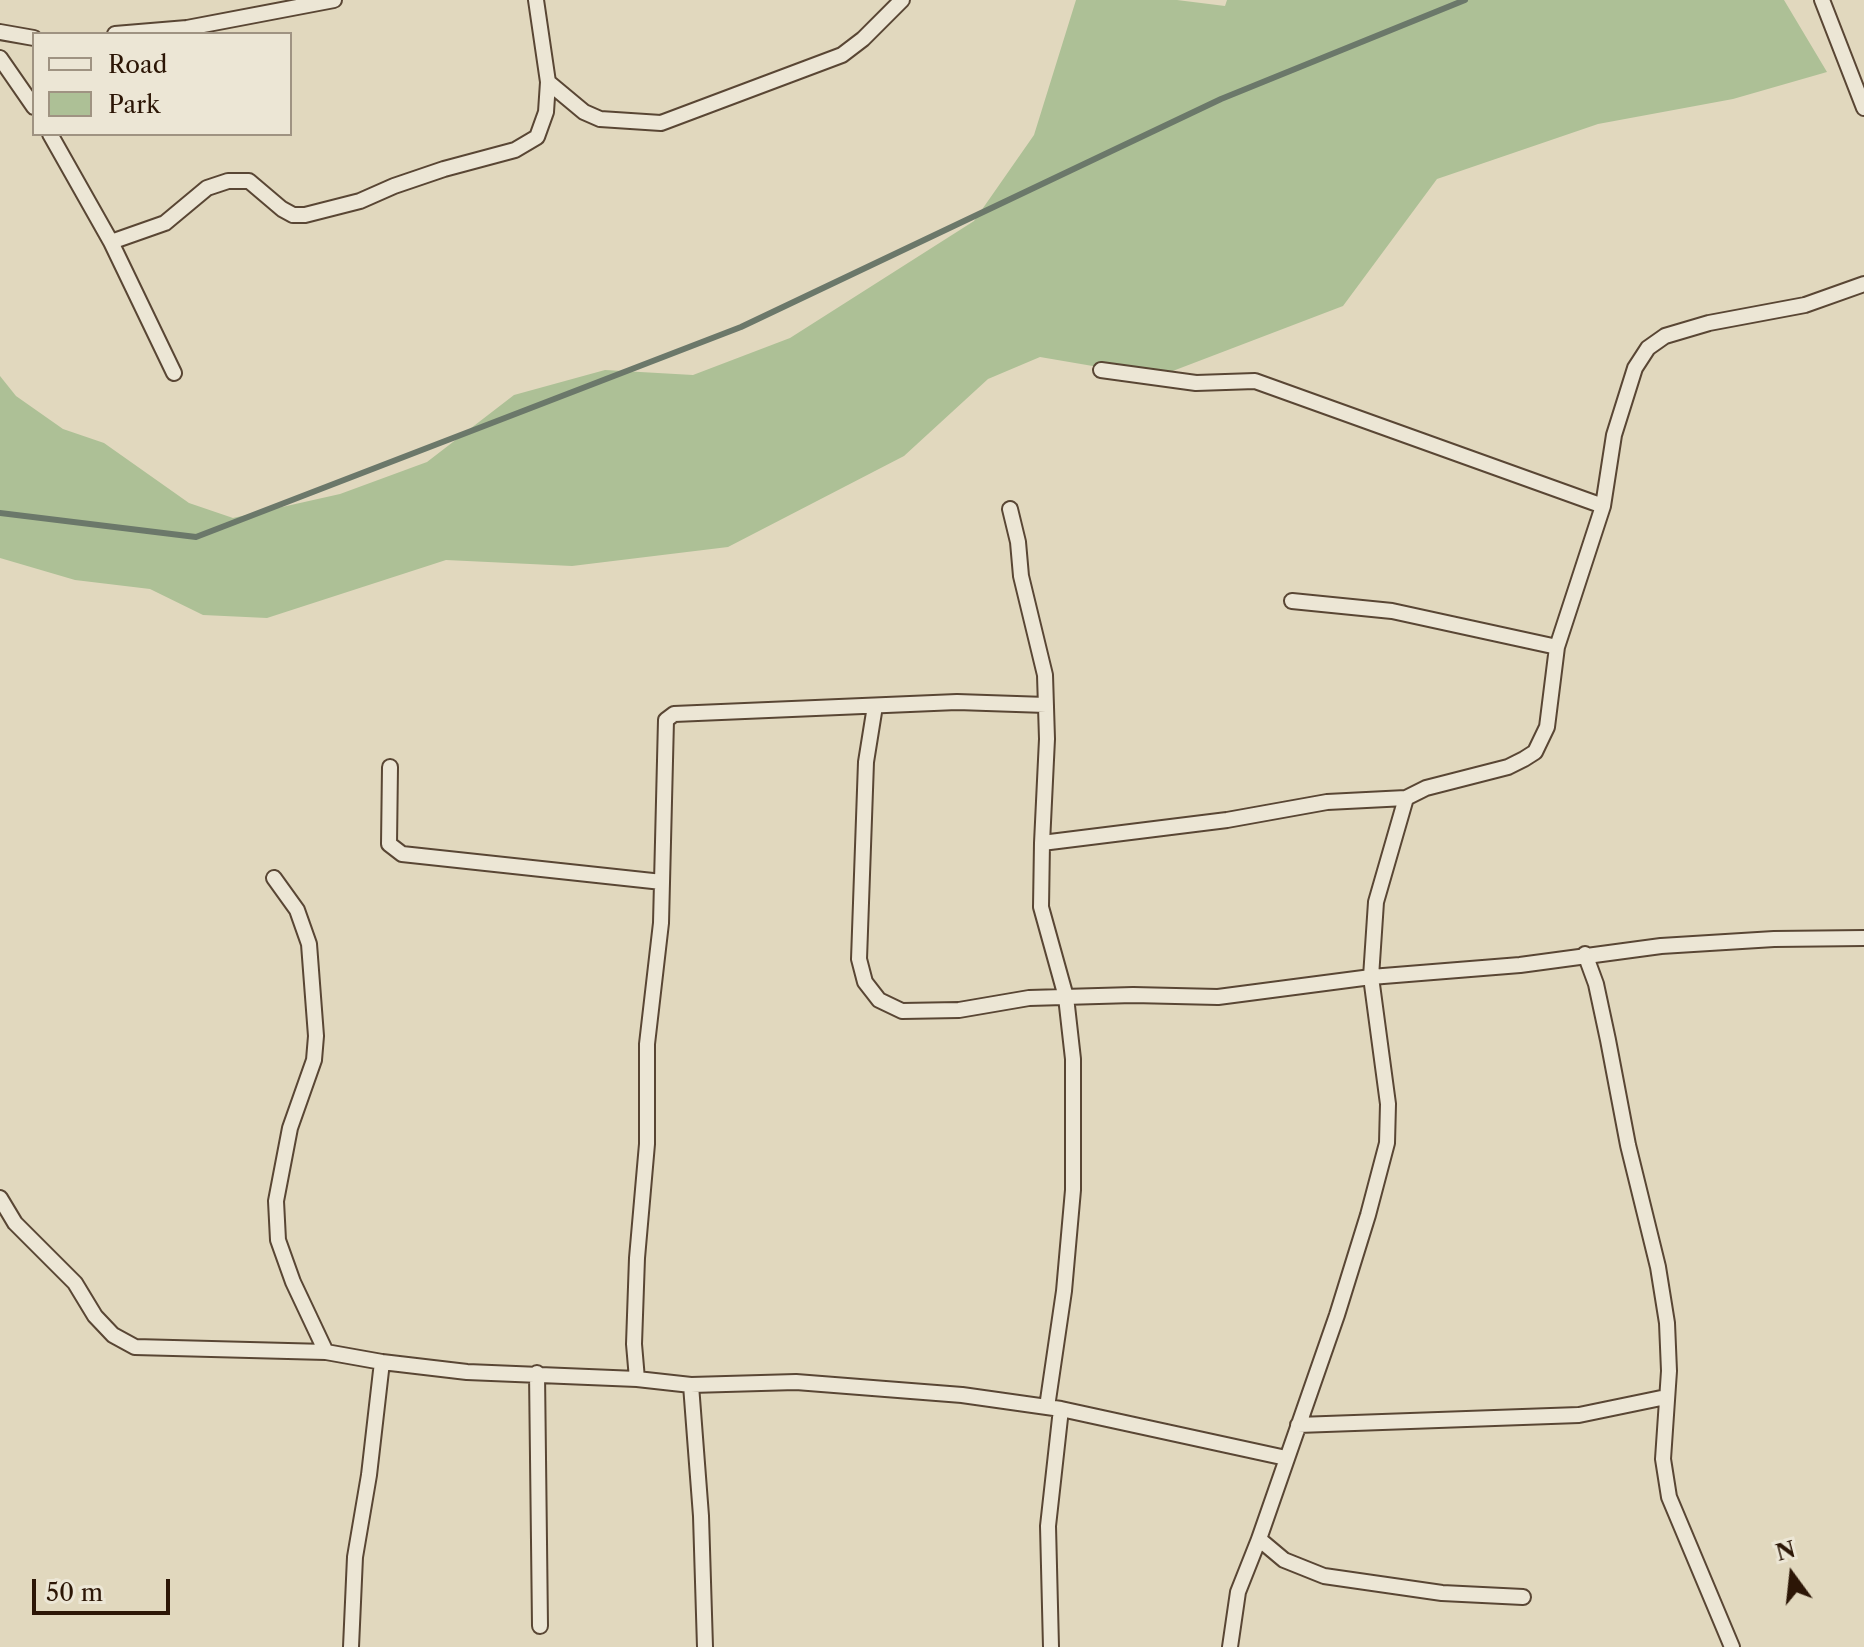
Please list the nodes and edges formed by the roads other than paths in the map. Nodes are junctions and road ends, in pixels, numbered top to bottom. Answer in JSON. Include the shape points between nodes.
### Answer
{"nodes":[{"id":1,"x":334,"y":0,"type":"edge"},
{"id":2,"x":536,"y":0,"type":"edge"},
{"id":3,"x":902,"y":0,"type":"edge"},
{"id":4,"x":1822,"y":0,"type":"edge"},
{"id":5,"x":0,"y":32,"type":"edge"},
{"id":6,"x":139,"y":32,"type":"edge"},
{"id":7,"x":32,"y":38,"type":"edge"},
{"id":8,"x":0,"y":58,"type":"edge"},
{"id":9,"x":548,"y":82,"type":"junction"},
{"id":10,"x":32,"y":104,"type":"edge"},
{"id":11,"x":1864,"y":108,"type":"edge"},
{"id":12,"x":51,"y":136,"type":"edge"},
{"id":13,"x":111,"y":242,"type":"junction"},
{"id":14,"x":1864,"y":284,"type":"edge"},
{"id":15,"x":1101,"y":370,"type":"dead end"},
{"id":16,"x":174,"y":373,"type":"dead end"},
{"id":17,"x":1603,"y":506,"type":"junction"},
{"id":18,"x":1010,"y":509,"type":"dead end"},
{"id":19,"x":1292,"y":601,"type":"dead end"},
{"id":20,"x":1557,"y":647,"type":"junction"},
{"id":21,"x":1046,"y":705,"type":"junction"},
{"id":22,"x":875,"y":706,"type":"junction"},
{"id":23,"x":390,"y":767,"type":"dead end"},
{"id":24,"x":1406,"y":798,"type":"junction"},
{"id":25,"x":1042,"y":843,"type":"junction"},
{"id":26,"x":274,"y":878,"type":"dead end"},
{"id":27,"x":662,"y":882,"type":"junction"},
{"id":28,"x":1864,"y":938,"type":"edge"},
{"id":29,"x":1585,"y":954,"type":"junction"},
{"id":30,"x":1371,"y":977,"type":"junction"},
{"id":31,"x":1066,"y":997,"type":"junction"},
{"id":32,"x":0,"y":1198,"type":"edge"},
{"id":33,"x":326,"y":1352,"type":"junction"},
{"id":34,"x":382,"y":1362,"type":"junction"},
{"id":35,"x":537,"y":1373,"type":"junction"},
{"id":36,"x":637,"y":1379,"type":"junction"},
{"id":37,"x":691,"y":1385,"type":"junction"},
{"id":38,"x":1666,"y":1397,"type":"junction"},
{"id":39,"x":1054,"y":1408,"type":"junction"},
{"id":40,"x":1298,"y":1425,"type":"junction"},
{"id":41,"x":1286,"y":1458,"type":"junction"},
{"id":42,"x":1259,"y":1539,"type":"junction"},
{"id":43,"x":1523,"y":1597,"type":"dead end"},
{"id":44,"x":540,"y":1626,"type":"dead end"},
{"id":45,"x":351,"y":1647,"type":"edge"},
{"id":46,"x":705,"y":1647,"type":"edge"},
{"id":47,"x":1051,"y":1647,"type":"edge"},
{"id":48,"x":1230,"y":1647,"type":"edge"},
{"id":49,"x":1732,"y":1647,"type":"edge"}],
"edges":[{"from":1,"to":6,"type":"street"},
{"from":2,"to":9,"type":"street"},
{"from":3,"to":9,"type":"street","via":[[842,55],[661,123],[600,119]]},
{"from":4,"to":11,"type":"street"},
{"from":5,"to":7,"type":"street"},
{"from":8,"to":10,"type":"street"},
{"from":9,"to":13,"type":"street","via":[[537,137],[515,150],[305,215],[293,215],[249,181],[228,181],[207,188],[165,223]]},
{"from":12,"to":13,"type":"street"},
{"from":13,"to":16,"type":"street"},
{"from":14,"to":17,"type":"street","via":[[1805,305],[1665,336],[1648,348],[1635,368],[1614,435]]},
{"from":15,"to":17,"type":"street","via":[[1196,383],[1255,381]]},
{"from":17,"to":20,"type":"street"},
{"from":18,"to":21,"type":"street","via":[[1045,675]]},
{"from":19,"to":20,"type":"street","via":[[1392,611]]},
{"from":20,"to":24,"type":"street","via":[[1547,727],[1535,752],[1508,767]]},
{"from":21,"to":22,"type":"street"},
{"from":21,"to":25,"type":"street"},
{"from":22,"to":27,"type":"street","via":[[670,716],[664,725]]},
{"from":22,"to":31,"type":"street","via":[[866,762],[858,938],[865,982],[879,1000],[902,1011]]},
{"from":23,"to":27,"type":"street","via":[[389,844],[402,854]]},
{"from":24,"to":25,"type":"street","via":[[1327,802]]},
{"from":24,"to":30,"type":"street","via":[[1376,902]]},
{"from":25,"to":31,"type":"street","via":[[1041,907]]},
{"from":26,"to":33,"type":"street","via":[[297,910],[309,944],[316,1036],[276,1201],[278,1240]]},
{"from":27,"to":36,"type":"street","via":[[647,1044],[647,1144],[634,1344]]},
{"from":28,"to":29,"type":"street","via":[[1746,940]]},
{"from":29,"to":30,"type":"street"},
{"from":29,"to":38,"type":"street","via":[[1658,1267],[1667,1323]]},
{"from":30,"to":31,"type":"street","via":[[1218,997]]},
{"from":30,"to":40,"type":"street","via":[[1388,1104],[1387,1143],[1342,1301]]},
{"from":31,"to":39,"type":"street","via":[[1073,1059],[1073,1190]]},
{"from":32,"to":33,"type":"street","via":[[15,1223],[75,1283],[95,1316],[135,1347]]},
{"from":33,"to":34,"type":"street"},
{"from":34,"to":35,"type":"street"},
{"from":34,"to":45,"type":"street","via":[[355,1557]]},
{"from":35,"to":36,"type":"street"},
{"from":35,"to":44,"type":"street"},
{"from":36,"to":37,"type":"street"},
{"from":37,"to":39,"type":"street","via":[[796,1382]]},
{"from":37,"to":46,"type":"street"},
{"from":38,"to":40,"type":"street","via":[[1579,1415]]},
{"from":38,"to":49,"type":"street","via":[[1663,1459],[1669,1497]]},
{"from":39,"to":41,"type":"street"},
{"from":39,"to":47,"type":"street","via":[[1048,1526]]},
{"from":40,"to":41,"type":"street"},
{"from":41,"to":42,"type":"street"},
{"from":42,"to":43,"type":"street","via":[[1284,1560],[1324,1576],[1442,1593]]},
{"from":42,"to":48,"type":"street","via":[[1238,1592]]}]}
